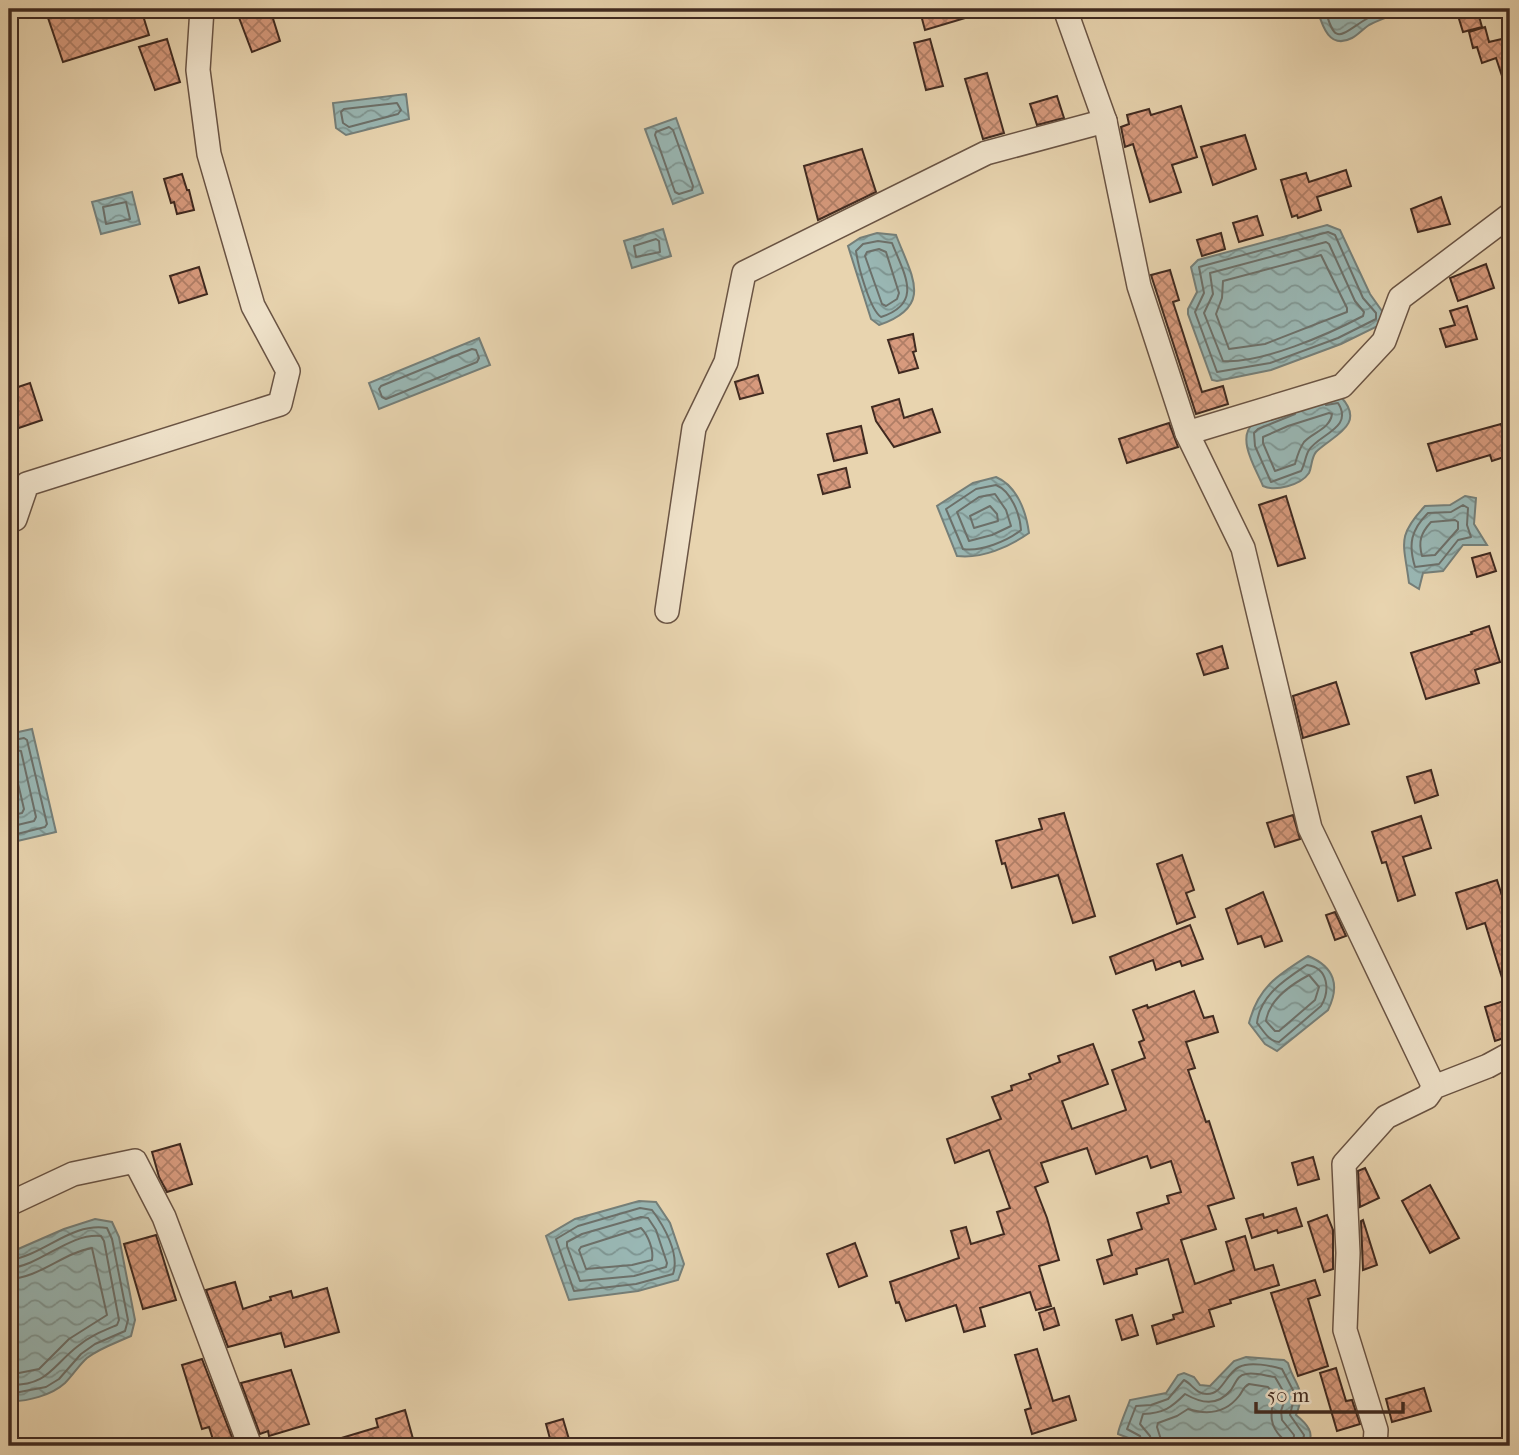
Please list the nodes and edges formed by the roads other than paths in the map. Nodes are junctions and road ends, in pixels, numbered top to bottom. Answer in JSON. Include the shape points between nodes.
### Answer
{"nodes":[{"id":1,"x":202,"y":9,"type":"edge"},
{"id":2,"x":1065,"y":9,"type":"edge"},
{"id":3,"x":1105,"y":121,"type":"junction"},
{"id":4,"x":1510,"y":215,"type":"edge"},
{"id":5,"x":1187,"y":433,"type":"junction"},
{"id":6,"x":9,"y":521,"type":"edge"},
{"id":7,"x":667,"y":611,"type":"dead end"},
{"id":8,"x":1510,"y":1054,"type":"edge"},
{"id":9,"x":1434,"y":1087,"type":"junction"},
{"id":10,"x":9,"y":1204,"type":"edge"},
{"id":11,"x":250,"y":1446,"type":"edge"},
{"id":12,"x":1375,"y":1446,"type":"edge"}],
"edges":[{"from":1,"to":6,"type":"street","via":[[198,70],[209,154],[253,306],[288,371],[280,404],[27,484],[15,519]]},
{"from":2,"to":3,"type":"street"},
{"from":3,"to":5,"type":"street","via":[[1139,286]]},
{"from":3,"to":7,"type":"street","via":[[986,153],[744,273],[726,362],[694,428]]},
{"from":4,"to":5,"type":"street","via":[[1400,298],[1384,341],[1342,386]]},
{"from":5,"to":9,"type":"street","via":[[1243,548],[1310,828]]},
{"from":8,"to":9,"type":"street"},
{"from":9,"to":12,"type":"street","via":[[1426,1097],[1386,1117],[1344,1164],[1345,1330],[1376,1430]]},
{"from":10,"to":11,"type":"street","via":[[73,1174],[135,1161],[164,1217]]}]}
